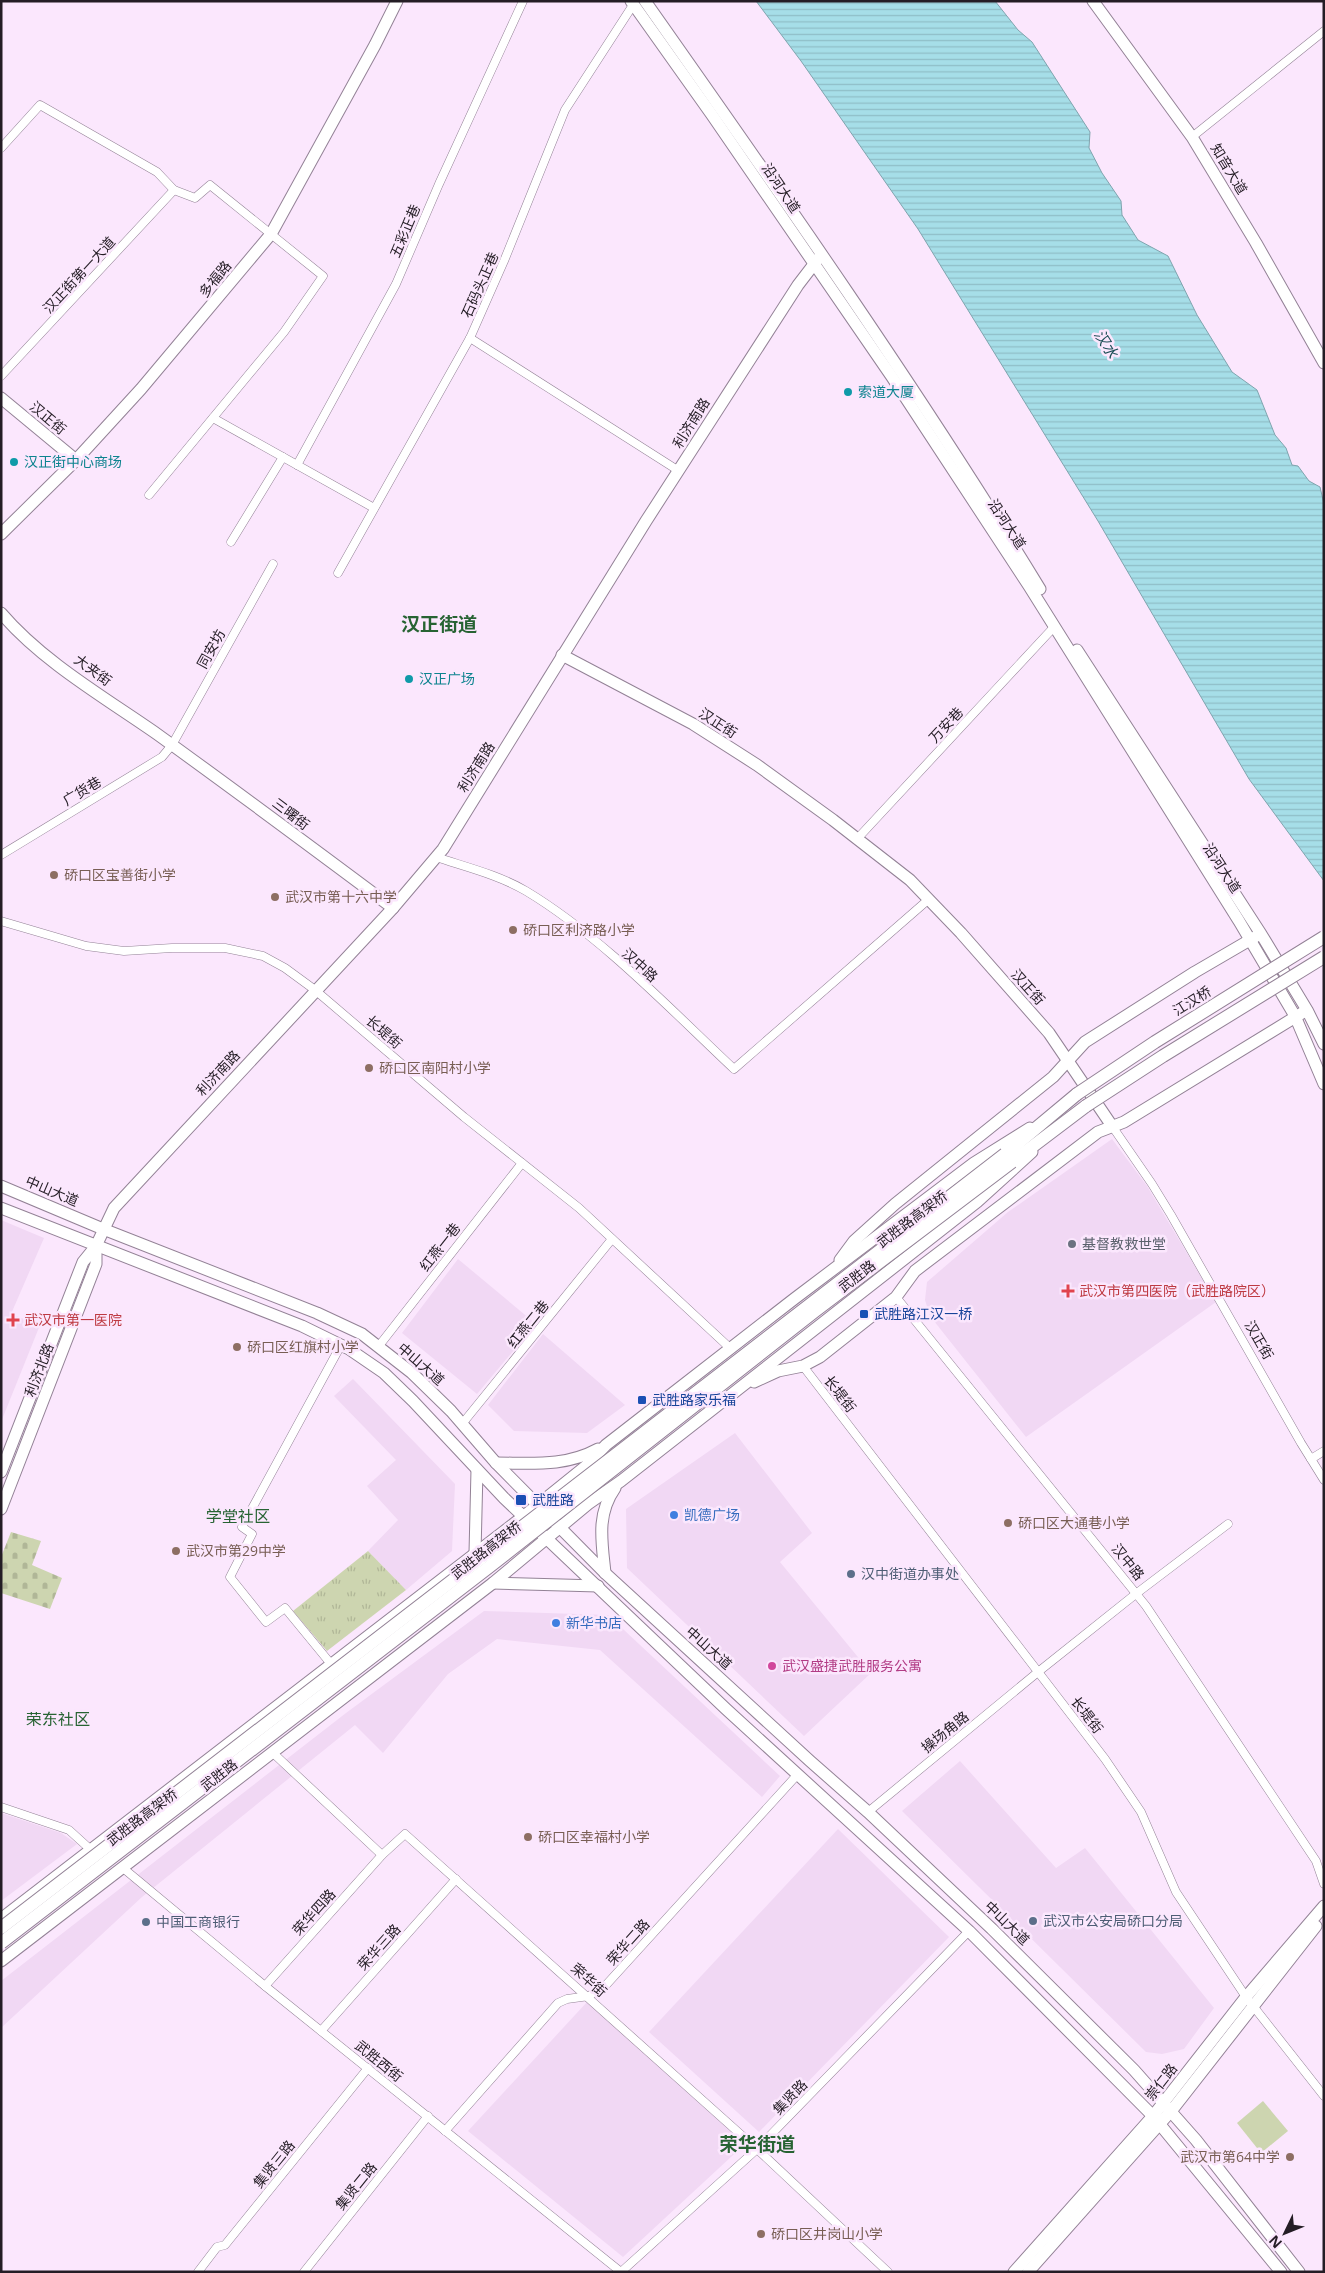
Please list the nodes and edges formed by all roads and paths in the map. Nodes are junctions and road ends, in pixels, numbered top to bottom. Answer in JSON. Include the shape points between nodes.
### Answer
{"nodes":[{"id":1,"x":397,"y":1,"type":"edge"},
{"id":2,"x":523,"y":1,"type":"edge"},
{"id":3,"x":1093,"y":1,"type":"edge"},
{"id":4,"x":636,"y":2,"type":"edge"},
{"id":5,"x":1324,"y":31,"type":"edge"},
{"id":6,"x":1192,"y":137,"type":"junction"},
{"id":7,"x":1,"y":148,"type":"edge"},
{"id":8,"x":174,"y":190,"type":"junction"},
{"id":9,"x":271,"y":234,"type":"junction"},
{"id":10,"x":817,"y":259,"type":"junction"},
{"id":11,"x":470,"y":338,"type":"junction"},
{"id":12,"x":1324,"y":363,"type":"edge"},
{"id":13,"x":1,"y":376,"type":"edge"},
{"id":14,"x":1,"y":398,"type":"edge"},
{"id":15,"x":213,"y":418,"type":"junction"},
{"id":16,"x":283,"y":458,"type":"junction"},
{"id":17,"x":76,"y":460,"type":"junction"},
{"id":18,"x":296,"y":465,"type":"junction"},
{"id":19,"x":679,"y":472,"type":"junction"},
{"id":20,"x":149,"y":495,"type":"dead end"},
{"id":21,"x":374,"y":508,"type":"junction"},
{"id":22,"x":1,"y":534,"type":"edge"},
{"id":23,"x":231,"y":542,"type":"dead end"},
{"id":24,"x":273,"y":564,"type":"dead end"},
{"id":25,"x":338,"y":573,"type":"dead end"},
{"id":26,"x":1,"y":613,"type":"edge"},
{"id":27,"x":1054,"y":627,"type":"junction"},
{"id":28,"x":562,"y":655,"type":"junction"},
{"id":29,"x":172,"y":745,"type":"junction"},
{"id":30,"x":857,"y":839,"type":"junction"},
{"id":31,"x":1,"y":855,"type":"edge"},
{"id":32,"x":436,"y":857,"type":"junction"},
{"id":33,"x":929,"y":899,"type":"junction"},
{"id":34,"x":392,"y":908,"type":"junction"},
{"id":35,"x":1,"y":921,"type":"edge"},
{"id":36,"x":1261,"y":934,"type":"junction"},
{"id":37,"x":1324,"y":937,"type":"edge"},
{"id":38,"x":1250,"y":940,"type":"junction"},
{"id":39,"x":1324,"y":957,"type":"edge"},
{"id":40,"x":315,"y":990,"type":"junction"},
{"id":41,"x":1307,"y":1010,"type":"junction"},
{"id":42,"x":1295,"y":1016,"type":"junction"},
{"id":43,"x":1324,"y":1044,"type":"edge"},
{"id":44,"x":1068,"y":1059,"type":"junction"},
{"id":45,"x":1324,"y":1084,"type":"edge"},
{"id":46,"x":1077,"y":1094,"type":"joint"},
{"id":47,"x":1044,"y":1120,"type":"junction"},
{"id":48,"x":1112,"y":1126,"type":"junction"},
{"id":49,"x":1052,"y":1133,"type":"junction"},
{"id":50,"x":1008,"y":1158,"type":"junction"},
{"id":51,"x":522,"y":1163,"type":"junction"},
{"id":52,"x":1,"y":1186,"type":"edge"},
{"id":53,"x":1,"y":1208,"type":"edge"},
{"id":54,"x":103,"y":1229,"type":"junction"},
{"id":55,"x":935,"y":1236,"type":"junction"},
{"id":56,"x":612,"y":1239,"type":"junction"},
{"id":57,"x":96,"y":1246,"type":"junction"},
{"id":58,"x":831,"y":1271,"type":"junction"},
{"id":59,"x":914,"y":1271,"type":"junction"},
{"id":60,"x":896,"y":1297,"type":"junction"},
{"id":61,"x":341,"y":1345,"type":"junction"},
{"id":62,"x":378,"y":1347,"type":"junction"},
{"id":63,"x":730,"y":1348,"type":"junction"},
{"id":64,"x":803,"y":1366,"type":"junction"},
{"id":65,"x":736,"y":1390,"type":"junction"},
{"id":66,"x":462,"y":1424,"type":"junction"},
{"id":67,"x":606,"y":1445,"type":"junction"},
{"id":68,"x":1324,"y":1451,"type":"edge"},
{"id":69,"x":1311,"y":1459,"type":"junction"},
{"id":70,"x":496,"y":1463,"type":"junction"},
{"id":71,"x":477,"y":1470,"type":"junction"},
{"id":72,"x":1,"y":1472,"type":"edge"},
{"id":73,"x":1324,"y":1480,"type":"edge"},
{"id":74,"x":620,"y":1481,"type":"junction"},
{"id":75,"x":537,"y":1505,"type":"junction"},
{"id":76,"x":1,"y":1509,"type":"edge"},
{"id":77,"x":524,"y":1516,"type":"junction"},
{"id":78,"x":1228,"y":1524,"type":"dead end"},
{"id":79,"x":560,"y":1527,"type":"junction"},
{"id":80,"x":547,"y":1538,"type":"junction"},
{"id":81,"x":475,"y":1553,"type":"junction"},
{"id":82,"x":605,"y":1573,"type":"junction"},
{"id":83,"x":493,"y":1583,"type":"junction"},
{"id":84,"x":598,"y":1586,"type":"junction"},
{"id":85,"x":1136,"y":1593,"type":"junction"},
{"id":86,"x":331,"y":1664,"type":"junction"},
{"id":87,"x":1038,"y":1672,"type":"junction"},
{"id":88,"x":273,"y":1753,"type":"junction"},
{"id":89,"x":798,"y":1774,"type":"junction"},
{"id":90,"x":1,"y":1807,"type":"edge"},
{"id":91,"x":868,"y":1812,"type":"junction"},
{"id":92,"x":91,"y":1850,"type":"junction"},
{"id":93,"x":382,"y":1855,"type":"junction"},
{"id":94,"x":1316,"y":1862,"type":"junction"},
{"id":95,"x":1324,"y":1867,"type":"edge"},
{"id":96,"x":123,"y":1868,"type":"junction"},
{"id":97,"x":456,"y":1879,"type":"junction"},
{"id":98,"x":1324,"y":1884,"type":"edge"},
{"id":99,"x":1324,"y":1906,"type":"edge"},
{"id":100,"x":1324,"y":1917,"type":"edge"},
{"id":101,"x":1,"y":1919,"type":"edge"},
{"id":102,"x":1,"y":1928,"type":"edge"},
{"id":103,"x":969,"y":1931,"type":"junction"},
{"id":104,"x":1,"y":1943,"type":"edge"},
{"id":105,"x":1,"y":1961,"type":"edge"},
{"id":106,"x":265,"y":1986,"type":"junction"},
{"id":107,"x":589,"y":1996,"type":"junction"},
{"id":108,"x":1250,"y":2001,"type":"junction"},
{"id":109,"x":321,"y":2031,"type":"junction"},
{"id":110,"x":368,"y":2068,"type":"junction"},
{"id":111,"x":1324,"y":2096,"type":"edge"},
{"id":112,"x":1168,"y":2106,"type":"junction"},
{"id":113,"x":428,"y":2116,"type":"junction"},
{"id":114,"x":1156,"y":2120,"type":"junction"},
{"id":115,"x":445,"y":2131,"type":"junction"},
{"id":116,"x":757,"y":2149,"type":"junction"},
{"id":117,"x":198,"y":2272,"type":"edge"},
{"id":118,"x":304,"y":2272,"type":"edge"},
{"id":119,"x":621,"y":2272,"type":"edge"},
{"id":120,"x":888,"y":2272,"type":"edge"},
{"id":121,"x":1014,"y":2272,"type":"edge"},
{"id":122,"x":1028,"y":2272,"type":"edge"},
{"id":123,"x":1281,"y":2272,"type":"edge"},
{"id":124,"x":1299,"y":2272,"type":"edge"}],
"edges":[{"from":1,"to":9,"type":"main road","name":"多福路"},
{"from":2,"to":18,"type":"street","name":"五彩正巷","via":[[396,284]]},
{"from":3,"to":6,"type":"main road","name":"知音大道"},
{"from":4,"to":10,"type":"main road","name":"沿河大道"},
{"from":4,"to":11,"type":"street","name":"石码头正巷","via":[[565,110],[512,244]]},
{"from":5,"to":6,"type":"street"},
{"from":6,"to":12,"type":"main road","name":"知音大道"},
{"from":7,"to":8,"type":"street","via":[[40,105],[157,172]]},
{"from":8,"to":9,"type":"street","via":[[195,198],[210,185]]},
{"from":8,"to":13,"type":"street","name":"汉正街第一大道"},
{"from":9,"to":15,"type":"street","via":[[323,276],[284,332]]},
{"from":9,"to":17,"type":"main road","name":"多福路","via":[[141,390]]},
{"from":10,"to":19,"type":"main road","name":"利济南路"},
{"from":10,"to":27,"type":"main road","name":"沿河大道"},
{"from":10,"to":36,"type":"main road","name":"沿河大道","via":[[943,436],[1082,659]]},
{"from":11,"to":19,"type":"street"},
{"from":11,"to":21,"type":"street","name":"石码头正巷"},
{"from":14,"to":17,"type":"main road","name":"汉正街"},
{"from":15,"to":16,"type":"street"},
{"from":15,"to":20,"type":"street"},
{"from":16,"to":18,"type":"street"},
{"from":16,"to":23,"type":"street"},
{"from":17,"to":22,"type":"main road","name":"多福路"},
{"from":18,"to":21,"type":"street"},
{"from":19,"to":28,"type":"main road","name":"利济南路"},
{"from":21,"to":25,"type":"street","name":"石码头正巷"},
{"from":24,"to":29,"type":"street","name":"同安坊"},
{"from":26,"to":29,"type":"main road","name":"大夹街","via":[[14,628],[62,667]]},
{"from":27,"to":30,"type":"street","name":"万安巷"},
{"from":27,"to":38,"type":"main road","name":"沿河大道"},
{"from":28,"to":30,"type":"main road","name":"汉正街","via":[[693,724],[756,765]]},
{"from":28,"to":32,"type":"main road","name":"利济南路"},
{"from":29,"to":31,"type":"street","name":"广货巷","via":[[162,757]]},
{"from":29,"to":34,"type":"main road","name":"三曙街"},
{"from":30,"to":33,"type":"main road","name":"汉正街"},
{"from":32,"to":33,"type":"street","name":"汉中路","via":[[524,890],[584,931],[734,1069]]},
{"from":32,"to":34,"type":"main road","name":"利济南路"},
{"from":33,"to":44,"type":"main road","name":"汉正街","via":[[1049,1033]]},
{"from":34,"to":40,"type":"main road","name":"利济南路"},
{"from":35,"to":40,"type":"street","name":"长堤街","via":[[86,946],[124,951],[225,948],[263,956],[286,968]]},
{"from":36,"to":38,"type":"main road"},
{"from":36,"to":41,"type":"main road","name":"沿河大道"},
{"from":37,"to":46,"type":"main road","name":"江汉桥","bridge":true},
{"from":38,"to":42,"type":"main road","name":"沿河大道"},
{"from":38,"to":44,"type":"main road","via":[[1085,1042]]},
{"from":39,"to":49,"type":"main road","name":"武胜路","bridge":true,"via":[[1086,1106]]},
{"from":40,"to":51,"type":"street","name":"长堤街"},
{"from":40,"to":54,"type":"main road","name":"利济南路","via":[[122,1197]]},
{"from":41,"to":42,"type":"main road"},
{"from":41,"to":43,"type":"main road","name":"沿河大道"},
{"from":42,"to":45,"type":"main road","name":"沿河大道"},
{"from":42,"to":48,"type":"main road","via":[[1132,1117]]},
{"from":44,"to":48,"type":"main road","name":"汉正街"},
{"from":44,"to":58,"type":"main road","via":[[1053,1077],[895,1204],[854,1241]]},
{"from":46,"to":47,"type":"main road","name":"武胜路"},
{"from":47,"to":50,"type":"main road"},
{"from":47,"to":58,"type":"main road","name":"武胜路","via":[[974,1163]]},
{"from":48,"to":59,"type":"main road","via":[[1098,1132]]},
{"from":48,"to":69,"type":"street","name":"汉正街","via":[[1162,1200]]},
{"from":49,"to":50,"type":"main road"},
{"from":49,"to":55,"type":"main road","name":"武胜路"},
{"from":50,"to":102,"type":"main road","name":"武胜路高架桥","bridge":true,"via":[[641,1433],[316,1688]]},
{"from":50,"to":104,"type":"main road","name":"武胜路高架桥","bridge":true,"via":[[489,1567]]},
{"from":51,"to":56,"type":"street","name":"长堤街"},
{"from":51,"to":62,"type":"street","name":"红燕一巷"},
{"from":52,"to":54,"type":"main road","name":"中山大道"},
{"from":53,"to":57,"type":"main road"},
{"from":54,"to":57,"type":"main road","name":"利济南路"},
{"from":54,"to":62,"type":"main road","name":"中山大道","via":[[317,1313],[362,1334]]},
{"from":55,"to":59,"type":"main road"},
{"from":55,"to":65,"type":"main road","name":"武胜路"},
{"from":56,"to":63,"type":"street","name":"长堤街"},
{"from":56,"to":66,"type":"street","name":"红燕二巷"},
{"from":57,"to":61,"type":"main road","via":[[302,1326]]},
{"from":57,"to":72,"type":"main road","name":"利济北路","via":[[83,1262]]},
{"from":57,"to":76,"type":"main road","name":"利济北路","via":[[96,1264]]},
{"from":58,"to":63,"type":"main road","name":"武胜路"},
{"from":59,"to":60,"type":"main road"},
{"from":60,"to":64,"type":"main road","via":[[820,1357]]},
{"from":60,"to":85,"type":"street","name":"汉中路"},
{"from":61,"to":71,"type":"main road","via":[[384,1373]]},
{"from":61,"to":86,"type":"street","via":[[242,1527],[252,1534],[230,1577],[266,1622],[286,1608]]},
{"from":62,"to":66,"type":"main road","name":"中山大道","via":[[412,1373]]},
{"from":63,"to":67,"type":"main road","name":"武胜路"},
{"from":64,"to":65,"type":"main road","via":[[778,1371]]},
{"from":64,"to":87,"type":"street","name":"长堤街"},
{"from":65,"to":74,"type":"main road","name":"武胜路"},
{"from":66,"to":70,"type":"main road","name":"中山大道"},
{"from":67,"to":70,"type":"main road","via":[[583,1458],[562,1462]]},
{"from":67,"to":75,"type":"main road","name":"武胜路","via":[[586,1466]]},
{"from":68,"to":69,"type":"street"},
{"from":69,"to":73,"type":"street","name":"汉正街"},
{"from":70,"to":75,"type":"main road","name":"中山大道"},
{"from":71,"to":77,"type":"main road"},
{"from":71,"to":81,"type":"main road"},
{"from":74,"to":79,"type":"main road","name":"武胜路"},
{"from":74,"to":82,"type":"main road","via":[[609,1497],[600,1524]]},
{"from":75,"to":77,"type":"main road","name":"武胜路"},
{"from":75,"to":79,"type":"main road","name":"中山大道"},
{"from":77,"to":80,"type":"main road"},
{"from":77,"to":81,"type":"main road","name":"武胜路"},
{"from":78,"to":85,"type":"street","name":"操场角路"},
{"from":79,"to":80,"type":"main road","name":"武胜路"},
{"from":79,"to":82,"type":"main road","name":"中山大道"},
{"from":80,"to":83,"type":"main road","name":"武胜路"},
{"from":80,"to":84,"type":"main road"},
{"from":81,"to":86,"type":"main road","name":"武胜路"},
{"from":82,"to":91,"type":"main road","name":"中山大道"},
{"from":83,"to":84,"type":"main road"},
{"from":83,"to":88,"type":"main road","name":"武胜路"},
{"from":84,"to":89,"type":"main road"},
{"from":85,"to":87,"type":"street","name":"操场角路"},
{"from":85,"to":94,"type":"street","name":"汉中路"},
{"from":86,"to":92,"type":"main road","name":"武胜路"},
{"from":87,"to":91,"type":"street","name":"操场角路"},
{"from":87,"to":108,"type":"street","name":"长堤街","via":[[1141,1812],[1176,1892]]},
{"from":88,"to":93,"type":"street"},
{"from":88,"to":96,"type":"main road","name":"武胜路"},
{"from":89,"to":103,"type":"main road"},
{"from":89,"to":107,"type":"street","name":"荣华二路","via":[[606,1985]]},
{"from":90,"to":92,"type":"street","via":[[68,1830]]},
{"from":91,"to":112,"type":"main road","name":"中山大道","via":[[992,1929]]},
{"from":92,"to":101,"type":"main road","name":"武胜路"},
{"from":93,"to":97,"type":"street","name":"荣华街","via":[[405,1834]]},
{"from":93,"to":106,"type":"street","name":"荣华四路"},
{"from":94,"to":95,"type":"street","name":"汉中路"},
{"from":94,"to":98,"type":"street","name":"汉中路"},
{"from":96,"to":105,"type":"main road","name":"武胜路"},
{"from":96,"to":106,"type":"street","name":"武胜西街"},
{"from":97,"to":107,"type":"street","name":"荣华街"},
{"from":97,"to":109,"type":"street","name":"荣华三路"},
{"from":99,"to":108,"type":"main road","name":"崇仁路"},
{"from":100,"to":108,"type":"main road","name":"崇仁路"},
{"from":103,"to":114,"type":"main road"},
{"from":103,"to":116,"type":"street","name":"集贤路"},
{"from":106,"to":109,"type":"street","name":"武胜西街"},
{"from":107,"to":115,"type":"street","name":"荣华二路","via":[[558,2003]]},
{"from":107,"to":116,"type":"street","name":"荣华街"},
{"from":108,"to":111,"type":"street","name":"长堤街"},
{"from":108,"to":112,"type":"main road","name":"崇仁路"},
{"from":109,"to":110,"type":"street","name":"武胜西街"},
{"from":110,"to":113,"type":"street","name":"武胜西街"},
{"from":110,"to":117,"type":"street","name":"集贤三路","via":[[225,2245],[217,2246]]},
{"from":112,"to":114,"type":"main road","name":"崇仁路"},
{"from":112,"to":124,"type":"main road","name":"中山大道"},
{"from":113,"to":115,"type":"street","name":"武胜西街"},
{"from":113,"to":118,"type":"street","name":"集贤二路"},
{"from":114,"to":121,"type":"main road","name":"崇仁路"},
{"from":114,"to":122,"type":"main road","name":"崇仁路"},
{"from":114,"to":123,"type":"main road"},
{"from":115,"to":119,"type":"street","name":"武胜西街"},
{"from":116,"to":119,"type":"street","name":"集贤路"},
{"from":116,"to":120,"type":"street","name":"荣华街"}]}
